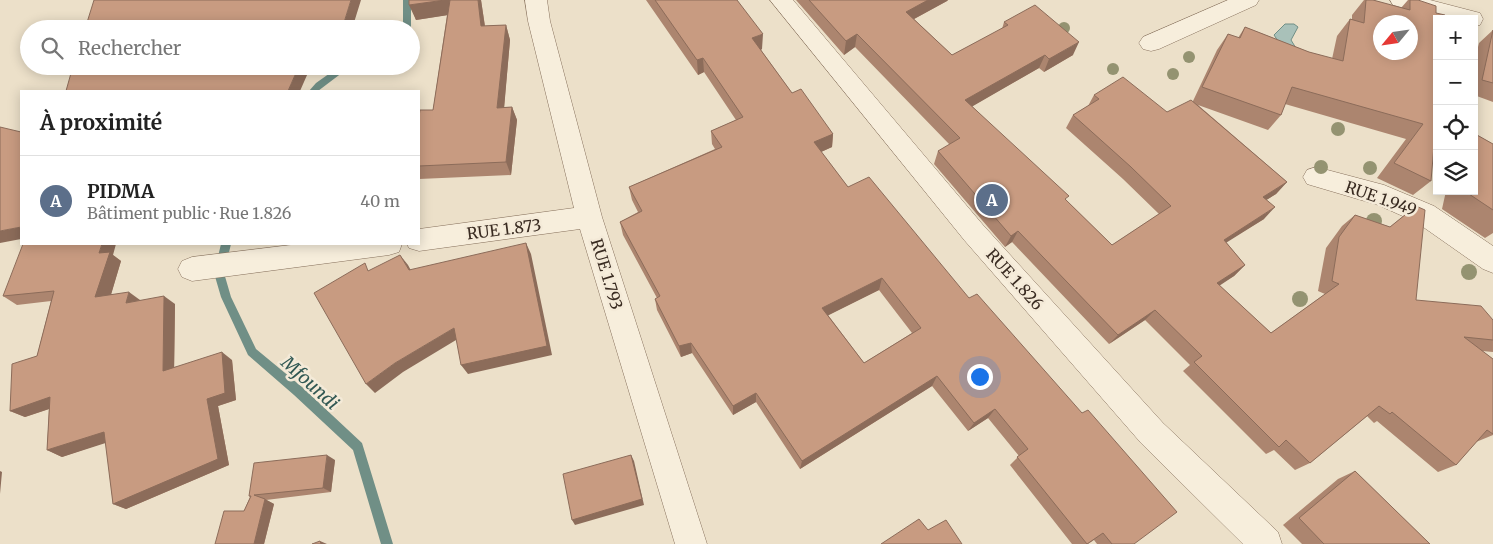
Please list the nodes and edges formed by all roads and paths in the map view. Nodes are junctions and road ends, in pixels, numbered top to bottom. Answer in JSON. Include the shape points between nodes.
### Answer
{"nodes":[{"id":1,"x":536,"y":0,"type":"edge"},
{"id":2,"x":781,"y":0,"type":"edge"},
{"id":3,"x":1248,"y":0,"type":"edge"},
{"id":4,"x":1401,"y":0,"type":"edge"},
{"id":5,"x":1458,"y":15,"type":"edge"},
{"id":6,"x":1478,"y":20,"type":"edge"},
{"id":7,"x":1493,"y":24,"type":"edge"},
{"id":8,"x":1151,"y":43,"type":"dead end"},
{"id":9,"x":1316,"y":177,"type":"dead end"},
{"id":10,"x":589,"y":218,"type":"junction"},
{"id":11,"x":420,"y":240,"type":"edge"},
{"id":12,"x":381,"y":245,"type":"edge"},
{"id":13,"x":1493,"y":260,"type":"edge"},
{"id":14,"x":192,"y":269,"type":"dead end"},
{"id":15,"x":692,"y":544,"type":"edge"},
{"id":16,"x":1266,"y":544,"type":"edge"}],
"edges":[{"from":1,"to":10,"type":"street","name":"RUE 1.793"},
{"from":2,"to":16,"type":"street","name":"RUE 1.826","via":[[974,233],[1152,433]]},
{"from":3,"to":8,"type":"street"},
{"from":4,"to":5,"type":"street"},
{"from":6,"to":7,"type":"street"},
{"from":9,"to":13,"type":"street","name":"RUE 1.949","via":[[1384,196],[1425,214]]},
{"from":10,"to":11,"type":"street","name":"RUE 1.873"},
{"from":10,"to":15,"type":"street","name":"RUE 1.793"},
{"from":12,"to":14,"type":"street"}]}
